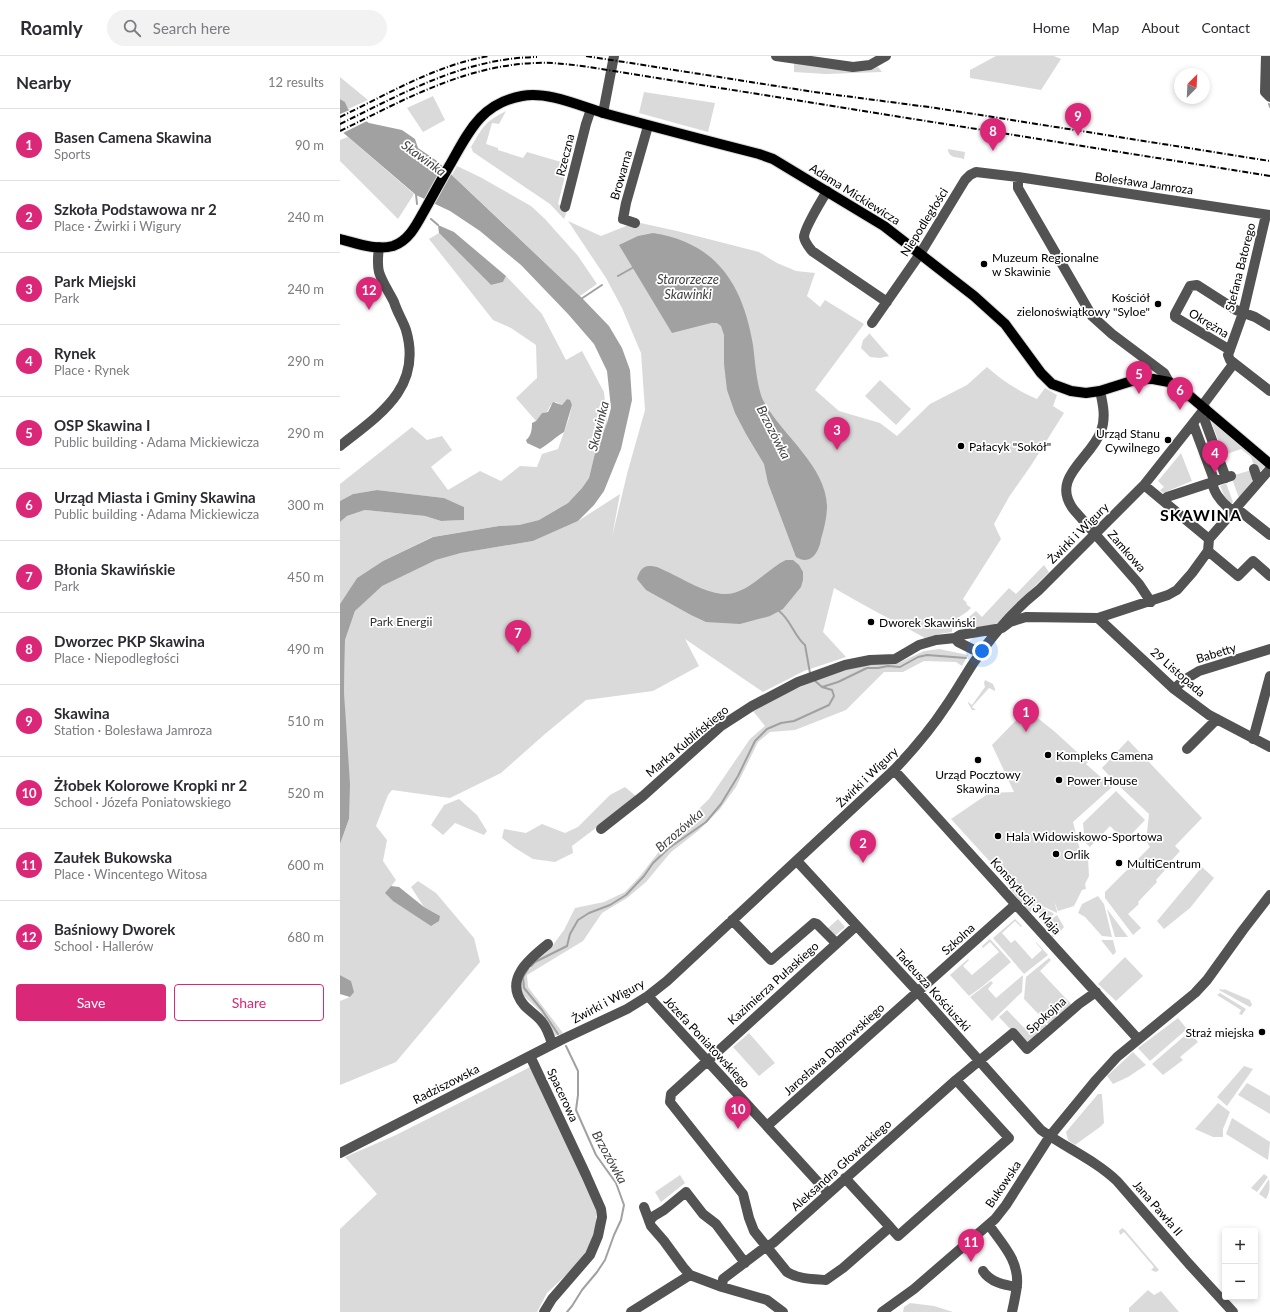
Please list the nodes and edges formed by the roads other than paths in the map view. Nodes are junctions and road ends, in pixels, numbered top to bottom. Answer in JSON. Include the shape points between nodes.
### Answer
{"nodes":[{"id":1,"x":614,"y":56,"type":"edge"},
{"id":2,"x":776,"y":56,"type":"edge"},
{"id":3,"x":886,"y":56,"type":"edge"},
{"id":4,"x":1266,"y":56,"type":"edge"},
{"id":5,"x":1270,"y":97,"type":"edge"},
{"id":6,"x":591,"y":110,"type":"junction"},
{"id":7,"x":603,"y":113,"type":"junction"},
{"id":8,"x":648,"y":126,"type":"junction"},
{"id":9,"x":1018,"y":177,"type":"junction"},
{"id":10,"x":827,"y":191,"type":"junction"},
{"id":11,"x":565,"y":208,"type":"dead end"},
{"id":12,"x":1268,"y":215,"type":"edge"},
{"id":13,"x":635,"y":223,"type":"dead end"},
{"id":14,"x":340,"y":239,"type":"edge"},
{"id":15,"x":382,"y":247,"type":"junction"},
{"id":16,"x":920,"y":254,"type":"junction"},
{"id":17,"x":887,"y":302,"type":"junction"},
{"id":18,"x":1243,"y":314,"type":"junction"},
{"id":19,"x":872,"y":323,"type":"dead end"},
{"id":20,"x":1269,"y":324,"type":"edge"},
{"id":21,"x":1230,"y":350,"type":"junction"},
{"id":22,"x":1149,"y":362,"type":"junction"},
{"id":23,"x":1234,"y":363,"type":"junction"},
{"id":24,"x":1146,"y":378,"type":"junction"},
{"id":25,"x":1169,"y":382,"type":"junction"},
{"id":26,"x":1100,"y":391,"type":"junction"},
{"id":27,"x":1270,"y":391,"type":"edge"},
{"id":28,"x":1203,"y":407,"type":"junction"},
{"id":29,"x":1205,"y":421,"type":"dead end"},
{"id":30,"x":1194,"y":426,"type":"dead end"},
{"id":31,"x":340,"y":446,"type":"edge"},
{"id":32,"x":1270,"y":464,"type":"edge"},
{"id":33,"x":1270,"y":469,"type":"edge"},
{"id":34,"x":1212,"y":482,"type":"junction"},
{"id":35,"x":1144,"y":485,"type":"junction"},
{"id":36,"x":1166,"y":497,"type":"dead end"},
{"id":37,"x":1233,"y":509,"type":"junction"},
{"id":38,"x":1095,"y":534,"type":"junction"},
{"id":39,"x":1270,"y":535,"type":"edge"},
{"id":40,"x":1209,"y":539,"type":"junction"},
{"id":41,"x":1208,"y":551,"type":"junction"},
{"id":42,"x":1268,"y":570,"type":"edge"},
{"id":43,"x":1149,"y":598,"type":"junction"},
{"id":44,"x":1024,"y":604,"type":"junction"},
{"id":45,"x":1026,"y":617,"type":"junction"},
{"id":46,"x":1098,"y":618,"type":"junction"},
{"id":47,"x":1002,"y":628,"type":"junction"},
{"id":48,"x":955,"y":638,"type":"junction"},
{"id":49,"x":1270,"y":649,"type":"edge"},
{"id":50,"x":980,"y":653,"type":"junction"},
{"id":51,"x":1270,"y":676,"type":"edge"},
{"id":52,"x":1174,"y":689,"type":"junction"},
{"id":53,"x":1217,"y":719,"type":"junction"},
{"id":54,"x":1253,"y":739,"type":"junction"},
{"id":55,"x":1270,"y":747,"type":"edge"},
{"id":56,"x":1187,"y":749,"type":"dead end"},
{"id":57,"x":894,"y":770,"type":"junction"},
{"id":58,"x":601,"y":829,"type":"dead end"},
{"id":59,"x":797,"y":861,"type":"junction"},
{"id":60,"x":1270,"y":896,"type":"edge"},
{"id":61,"x":1016,"y":904,"type":"junction"},
{"id":62,"x":734,"y":922,"type":"junction"},
{"id":63,"x":856,"y":926,"type":"junction"},
{"id":64,"x":836,"y":943,"type":"junction"},
{"id":65,"x":548,"y":944,"type":"dead end"},
{"id":66,"x":918,"y":992,"type":"junction"},
{"id":67,"x":1096,"y":992,"type":"junction"},
{"id":68,"x":648,"y":996,"type":"junction"},
{"id":69,"x":563,"y":1039,"type":"joint"},
{"id":70,"x":1138,"y":1039,"type":"junction"},
{"id":71,"x":552,"y":1044,"type":"junction"},
{"id":72,"x":530,"y":1056,"type":"junction"},
{"id":73,"x":707,"y":1060,"type":"junction"},
{"id":74,"x":980,"y":1061,"type":"junction"},
{"id":75,"x":956,"y":1080,"type":"junction"},
{"id":76,"x":767,"y":1126,"type":"junction"},
{"id":77,"x":1050,"y":1136,"type":"junction"},
{"id":78,"x":340,"y":1152,"type":"edge"},
{"id":79,"x":845,"y":1178,"type":"junction"},
{"id":80,"x":828,"y":1193,"type":"junction"},
{"id":81,"x":644,"y":1208,"type":"dead end"},
{"id":82,"x":650,"y":1221,"type":"junction"},
{"id":83,"x":989,"y":1225,"type":"junction"},
{"id":84,"x":890,"y":1227,"type":"junction"},
{"id":85,"x":767,"y":1247,"type":"junction"},
{"id":86,"x":745,"y":1262,"type":"junction"},
{"id":87,"x":983,"y":1271,"type":"dead end"},
{"id":88,"x":690,"y":1275,"type":"junction"},
{"id":89,"x":722,"y":1287,"type":"junction"},
{"id":90,"x":1017,"y":1287,"type":"junction"},
{"id":91,"x":544,"y":1312,"type":"edge"},
{"id":92,"x":631,"y":1312,"type":"edge"},
{"id":93,"x":783,"y":1312,"type":"edge"},
{"id":94,"x":882,"y":1312,"type":"edge"},
{"id":95,"x":1012,"y":1312,"type":"edge"},
{"id":96,"x":1233,"y":1312,"type":"edge"}],
"edges":[{"from":1,"to":7,"type":"street"},
{"from":2,"to":3,"type":"street","via":[[853,67],[870,65]]},
{"from":4,"to":5,"type":"street","via":[[1265,92]]},
{"from":6,"to":7,"type":"main road","name":"Adama Mickiewicza"},
{"from":6,"to":11,"type":"street","name":"Rzeczna"},
{"from":6,"to":15,"type":"main road","name":"Adama Mickiewicza","via":[[542,96],[527,95],[508,99],[492,108],[479,118],[470,130],[415,228],[402,242]]},
{"from":7,"to":8,"type":"main road","name":"Adama Mickiewicza"},
{"from":8,"to":10,"type":"main road","name":"Adama Mickiewicza","via":[[766,157]]},
{"from":8,"to":13,"type":"street","name":"Browarna","via":[[623,219]]},
{"from":9,"to":12,"type":"street","name":"Bolesława Jamroza"},
{"from":9,"to":16,"type":"street","name":"Niepodległości","via":[[979,172],[970,175]]},
{"from":9,"to":22,"type":"street","via":[[1018,188],[1092,316]]},
{"from":10,"to":16,"type":"main road","name":"Adama Mickiewicza","via":[[884,226]]},
{"from":10,"to":17,"type":"street","via":[[806,229],[804,237],[807,244],[812,251]]},
{"from":12,"to":18,"type":"street","name":"Stefana Batorego"},
{"from":14,"to":15,"type":"main road"},
{"from":15,"to":31,"type":"street","via":[[388,289],[408,338],[407,372],[398,393],[389,405]]},
{"from":16,"to":17,"type":"street","name":"Niepodległości"},
{"from":16,"to":26,"type":"main road","name":"Adama Mickiewicza","via":[[999,318],[1049,381],[1071,392]]},
{"from":17,"to":19,"type":"street","name":"Niepodległości"},
{"from":18,"to":20,"type":"street"},
{"from":18,"to":21,"type":"street","name":"Stefana Batorego"},
{"from":18,"to":21,"type":"street","name":"Okrężna","via":[[1197,285],[1190,286],[1175,314],[1179,320]]},
{"from":21,"to":23,"type":"street","via":[[1228,355]]},
{"from":22,"to":24,"type":"street"},
{"from":22,"to":25,"type":"street","via":[[1164,373]]},
{"from":23,"to":27,"type":"street"},
{"from":23,"to":28,"type":"street"},
{"from":24,"to":25,"type":"main road","name":"Adama Mickiewicza"},
{"from":24,"to":26,"type":"main road","name":"Adama Mickiewicza"},
{"from":25,"to":28,"type":"main road","name":"Adama Mickiewicza"},
{"from":26,"to":38,"type":"street","name":"Zamkowa","via":[[1103,404],[1102,429],[1093,447],[1071,475],[1065,490],[1070,504]]},
{"from":28,"to":32,"type":"main road","name":"Adama Mickiewicza"},
{"from":28,"to":35,"type":"street","name":"Żwirki i Wigury"},
{"from":29,"to":34,"type":"street","via":[[1228,477]]},
{"from":30,"to":34,"type":"street","via":[[1213,477]]},
{"from":33,"to":37,"type":"street"},
{"from":34,"to":36,"type":"street"},
{"from":34,"to":37,"type":"street","via":[[1221,502]]},
{"from":35,"to":38,"type":"street","name":"Żwirki i Wigury"},
{"from":35,"to":40,"type":"street"},
{"from":37,"to":39,"type":"street"},
{"from":37,"to":40,"type":"street"},
{"from":38,"to":43,"type":"street","name":"Zamkowa"},
{"from":38,"to":44,"type":"street","name":"Żwirki i Wigury"},
{"from":40,"to":41,"type":"street"},
{"from":41,"to":42,"type":"street","via":[[1238,576],[1253,561]]},
{"from":41,"to":43,"type":"street","via":[[1177,590],[1171,594]]},
{"from":43,"to":46,"type":"street"},
{"from":44,"to":45,"type":"street"},
{"from":44,"to":47,"type":"street","name":"Żwirki i Wigury"},
{"from":45,"to":46,"type":"street"},
{"from":45,"to":47,"type":"street","via":[[1010,622]]},
{"from":46,"to":52,"type":"street","name":"29 Listopada"},
{"from":47,"to":48,"type":"street","name":"Marka Kublińskiego"},
{"from":47,"to":50,"type":"street","name":"Żwirki i Wigury"},
{"from":48,"to":50,"type":"street"},
{"from":48,"to":58,"type":"street","name":"Marka Kublińskiego","via":[[919,645],[895,659],[845,665],[798,682],[752,706],[721,726],[643,796]]},
{"from":49,"to":52,"type":"street","name":"Babetty","via":[[1199,671]]},
{"from":50,"to":57,"type":"street","name":"Żwirki i Wigury","via":[[930,729]]},
{"from":51,"to":54,"type":"street"},
{"from":52,"to":53,"type":"street","name":"29 Listopada"},
{"from":53,"to":54,"type":"street","name":"29 Listopada"},
{"from":53,"to":56,"type":"street"},
{"from":54,"to":55,"type":"street","name":"29 Listopada"},
{"from":57,"to":59,"type":"street","name":"Żwirki i Wigury"},
{"from":57,"to":61,"type":"street","name":"Konstytucji 3 Maja"},
{"from":59,"to":62,"type":"street","name":"Żwirki i Wigury"},
{"from":59,"to":63,"type":"street","name":"Tadeusza Kościuszki"},
{"from":60,"to":70,"type":"street","name":"Bukowska","via":[[1204,984]]},
{"from":61,"to":66,"type":"street","name":"Szkolna"},
{"from":61,"to":67,"type":"street","name":"Konstytucji 3 Maja"},
{"from":62,"to":64,"type":"street","via":[[771,960],[814,923]]},
{"from":62,"to":68,"type":"street","name":"Żwirki i Wigury"},
{"from":63,"to":64,"type":"street","name":"Kazimierza Pułaskiego"},
{"from":63,"to":66,"type":"street","name":"Tadeusza Kościuszki"},
{"from":64,"to":73,"type":"street","name":"Kazimierza Pułaskiego"},
{"from":65,"to":71,"type":"street","via":[[522,969],[516,989],[523,1004],[542,1022]]},
{"from":66,"to":74,"type":"street","name":"Tadeusza Kościuszki"},
{"from":66,"to":76,"type":"street","name":"Jarosława Dąbrowskiego"},
{"from":67,"to":70,"type":"street","name":"Konstytucji 3 Maja"},
{"from":67,"to":74,"type":"street","name":"Spokojna","via":[[1027,1049],[1013,1033]]},
{"from":68,"to":69,"type":"street","name":"Żwirki i Wigury","via":[[627,1009]]},
{"from":68,"to":73,"type":"street","name":"Józefa Poniatowskiego"},
{"from":69,"to":71,"type":"street","name":"Radziszowska"},
{"from":70,"to":77,"type":"street","name":"Bukowska","via":[[1104,1071]]},
{"from":71,"to":72,"type":"street","name":"Radziszowska"},
{"from":72,"to":78,"type":"street","name":"Radziszowska"},
{"from":72,"to":91,"type":"street","name":"Spacerowa","via":[[586,1176],[602,1217],[590,1255],[552,1298]]},
{"from":73,"to":76,"type":"street","name":"Józefa Poniatowskiego"},
{"from":73,"to":85,"type":"street","name":"Kazimierza Pułaskiego","via":[[671,1094],[670,1102],[743,1194],[750,1224]]},
{"from":74,"to":75,"type":"street","name":"Aleksandra Głowackiego"},
{"from":74,"to":77,"type":"street","name":"Tadeusza Kościuszki","via":[[1041,1130]]},
{"from":75,"to":79,"type":"street","name":"Aleksandra Głowackiego"},
{"from":75,"to":84,"type":"street","via":[[1009,1138],[898,1236]]},
{"from":76,"to":80,"type":"street","name":"Józefa Poniatowskiego"},
{"from":77,"to":83,"type":"street","name":"Bukowska","via":[[1006,1205]]},
{"from":77,"to":96,"type":"street","name":"Jana Pawła II","via":[[1118,1181]]},
{"from":79,"to":80,"type":"street","name":"Aleksandra Głowackiego"},
{"from":79,"to":84,"type":"street"},
{"from":80,"to":85,"type":"street","name":"Aleksandra Głowackiego"},
{"from":81,"to":82,"type":"street"},
{"from":82,"to":86,"type":"street","via":[[686,1192],[703,1214],[716,1224]]},
{"from":82,"to":88,"type":"street","via":[[651,1226]]},
{"from":83,"to":90,"type":"street","name":"Bukowska","via":[[1011,1256],[1017,1271]]},
{"from":83,"to":94,"type":"street","via":[[914,1290]]},
{"from":84,"to":85,"type":"street","name":"Kazimierza Pułaskiego","via":[[826,1280],[792,1275]]},
{"from":85,"to":86,"type":"street","name":"Aleksandra Głowackiego"},
{"from":86,"to":89,"type":"street","name":"Aleksandra Głowackiego","via":[[724,1279]]},
{"from":87,"to":90,"type":"street","via":[[996,1282]]},
{"from":88,"to":89,"type":"street"},
{"from":88,"to":92,"type":"street"},
{"from":89,"to":93,"type":"street","via":[[767,1300]]},
{"from":90,"to":95,"type":"street","name":"Bukowska"}]}
